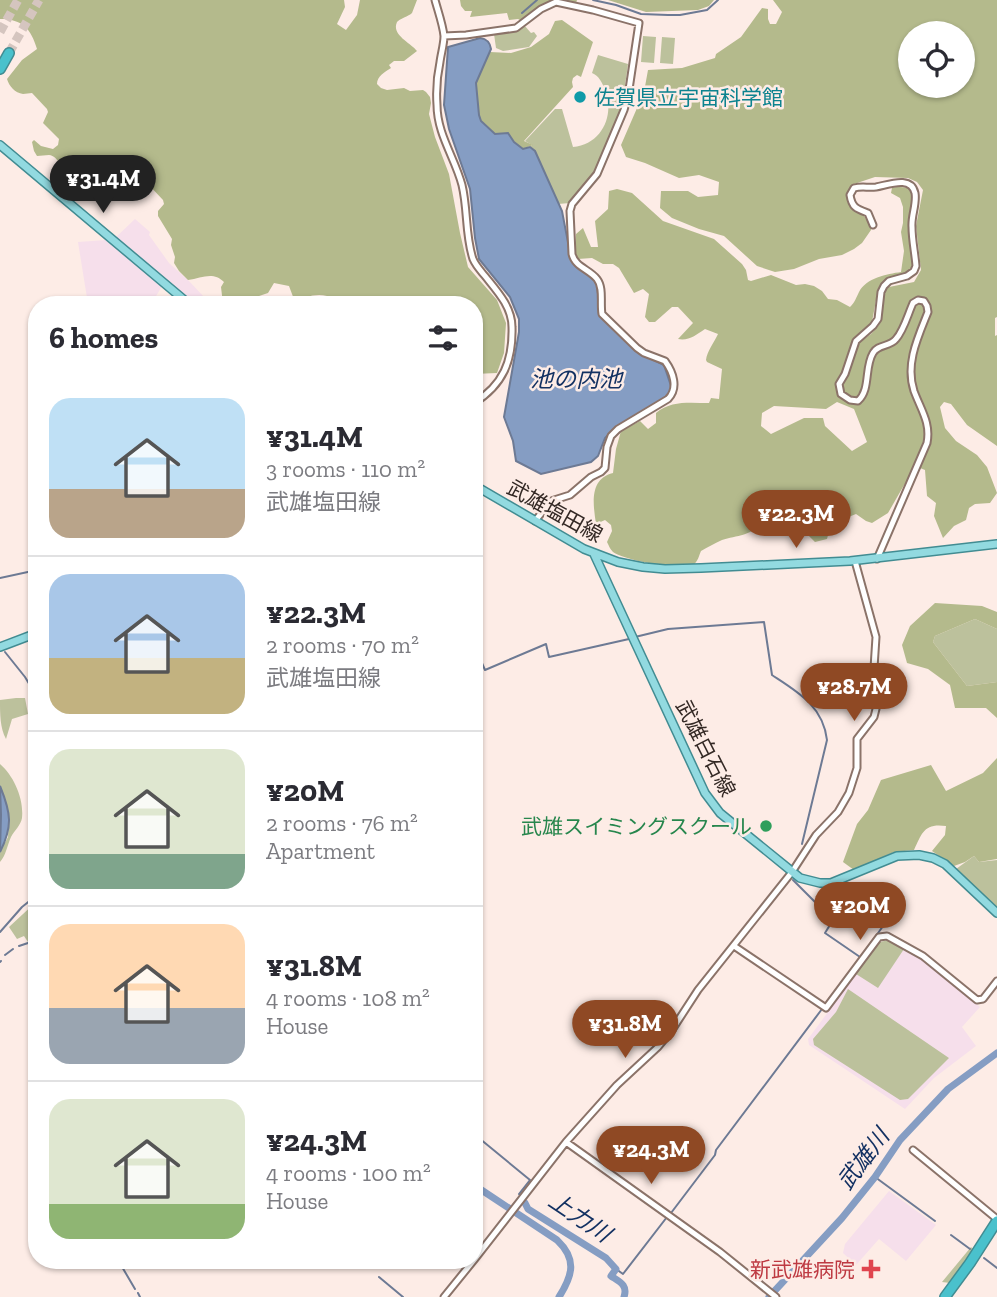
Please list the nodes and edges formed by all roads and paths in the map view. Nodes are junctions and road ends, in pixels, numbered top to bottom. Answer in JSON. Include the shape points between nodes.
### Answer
{"nodes":[{"id":1,"x":435,"y":0,"type":"edge"},
{"id":2,"x":444,"y":36,"type":"junction"},
{"id":3,"x":9,"y":53,"type":"tunnel mouth"},
{"id":4,"x":0,"y":69,"type":"edge"},
{"id":5,"x":0,"y":145,"type":"edge"},
{"id":6,"x":873,"y":225,"type":"dead end"},
{"id":7,"x":179,"y":296,"type":"edge"},
{"id":8,"x":483,"y":396,"type":"edge"},
{"id":9,"x":483,"y":490,"type":"edge"},
{"id":10,"x":536,"y":521,"type":"junction"},
{"id":11,"x":997,"y":544,"type":"edge"},
{"id":12,"x":594,"y":554,"type":"junction"},
{"id":13,"x":877,"y":559,"type":"junction"},
{"id":14,"x":855,"y":561,"type":"junction"},
{"id":15,"x":28,"y":636,"type":"edge"},
{"id":16,"x":0,"y":646,"type":"edge"},
{"id":17,"x":792,"y":873,"type":"junction"},
{"id":18,"x":997,"y":913,"type":"edge"},
{"id":19,"x":734,"y":946,"type":"junction"},
{"id":20,"x":997,"y":981,"type":"edge"},
{"id":21,"x":566,"y":1142,"type":"junction"},
{"id":22,"x":912,"y":1150,"type":"dead end"},
{"id":23,"x":997,"y":1220,"type":"edge"},
{"id":24,"x":997,"y":1232,"type":"edge"},
{"id":25,"x":483,"y":1248,"type":"edge"},
{"id":26,"x":970,"y":1263,"type":"junction"},
{"id":27,"x":467,"y":1269,"type":"edge"},
{"id":28,"x":444,"y":1297,"type":"edge"},
{"id":29,"x":776,"y":1297,"type":"edge"},
{"id":30,"x":945,"y":1297,"type":"edge"}],
"edges":[{"from":1,"to":2,"type":"street"},
{"from":2,"to":8,"type":"street","via":[[436,106],[439,124],[457,166],[475,263],[507,306],[512,323],[508,362],[501,379]]},
{"from":2,"to":10,"type":"street","via":[[516,28],[556,2],[639,23],[624,110],[597,174],[572,204],[572,254],[599,281],[602,314],[637,348],[665,361],[673,376],[673,395],[618,429],[607,447],[605,468],[570,495],[551,501]]},
{"from":3,"to":4,"type":"highway"},
{"from":5,"to":7,"type":"main road"},
{"from":6,"to":13,"type":"street","via":[[868,213],[852,204],[854,188],[911,186],[915,191],[916,266],[907,276],[884,286],[878,319],[856,341],[839,384],[841,394],[849,400],[864,396],[872,355],[898,338],[913,303],[924,301],[928,312],[911,371],[929,435]]},
{"from":9,"to":10,"type":"main road","name":"武雄塩田線"},
{"from":10,"to":12,"type":"main road","name":"武雄塩田線"},
{"from":11,"to":13,"type":"main road","name":"武雄塩田線"},
{"from":12,"to":14,"type":"main road","name":"武雄塩田線","via":[[665,569]]},
{"from":12,"to":17,"type":"main road","name":"武雄白石線","via":[[705,793],[720,813]]},
{"from":13,"to":14,"type":"main road","name":"武雄塩田線"},
{"from":14,"to":17,"type":"street","via":[[876,637],[876,709],[857,739],[857,768],[849,793]]},
{"from":15,"to":16,"type":"main road"},
{"from":17,"to":18,"type":"main road","name":"武雄白石線","via":[[808,881],[831,883],[897,856],[919,855],[944,864]]},
{"from":17,"to":19,"type":"street"},
{"from":19,"to":20,"type":"street","via":[[826,1008],[883,936],[923,956],[977,1000]]},
{"from":19,"to":21,"type":"street","via":[[658,1047]]},
{"from":21,"to":25,"type":"street"},
{"from":21,"to":29,"type":"street"},
{"from":22,"to":23,"type":"street"},
{"from":23,"to":26,"type":"highway"},
{"from":24,"to":26,"type":"highway"},
{"from":26,"to":30,"type":"highway"},
{"from":27,"to":28,"type":"street"}]}
